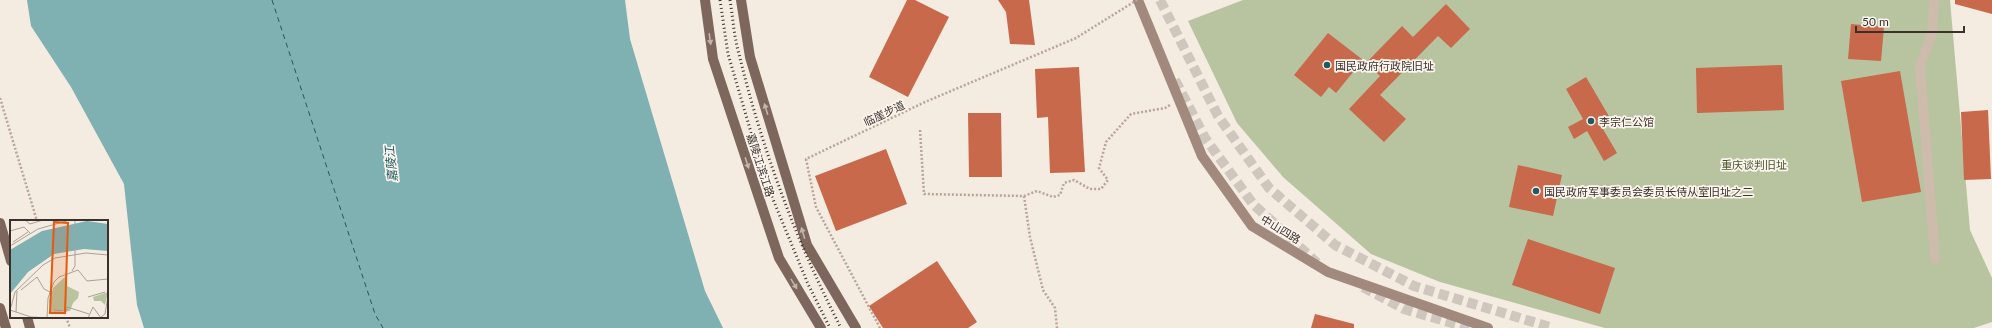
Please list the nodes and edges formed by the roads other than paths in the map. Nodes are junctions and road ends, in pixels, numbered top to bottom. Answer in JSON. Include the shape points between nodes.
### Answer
{"nodes":[{"id":1,"x":705,"y":0,"type":"edge"},
{"id":2,"x":741,"y":0,"type":"edge"},
{"id":3,"x":1137,"y":0,"type":"edge"},
{"id":4,"x":1934,"y":0,"type":"edge"},
{"id":5,"x":0,"y":223,"type":"edge"},
{"id":6,"x":10,"y":258,"type":"edge"},
{"id":7,"x":1936,"y":259,"type":"dead end"},
{"id":8,"x":0,"y":308,"type":"edge"},
{"id":9,"x":27,"y":318,"type":"edge"},
{"id":10,"x":6,"y":328,"type":"edge"},
{"id":11,"x":30,"y":328,"type":"edge"},
{"id":12,"x":821,"y":328,"type":"edge"},
{"id":13,"x":856,"y":328,"type":"edge"},
{"id":14,"x":1488,"y":328,"type":"edge"}],
"edges":[{"from":1,"to":12,"type":"main road","name":"嘉陵江滨江路","one_way":true,"via":[[713,58],[779,258]]},
{"from":13,"to":2,"type":"main road","name":"嘉陵江滨江路","one_way":true,"via":[[807,245],[750,57]]},
{"from":3,"to":14,"type":"street","name":"中山四路","via":[[1202,156],[1252,226],[1328,272]]},
{"from":4,"to":7,"type":"street","via":[[1932,34],[1920,66]]},
{"from":5,"to":6,"type":"main road"},
{"from":8,"to":10,"type":"main road"},
{"from":9,"to":11,"type":"main road"}]}
